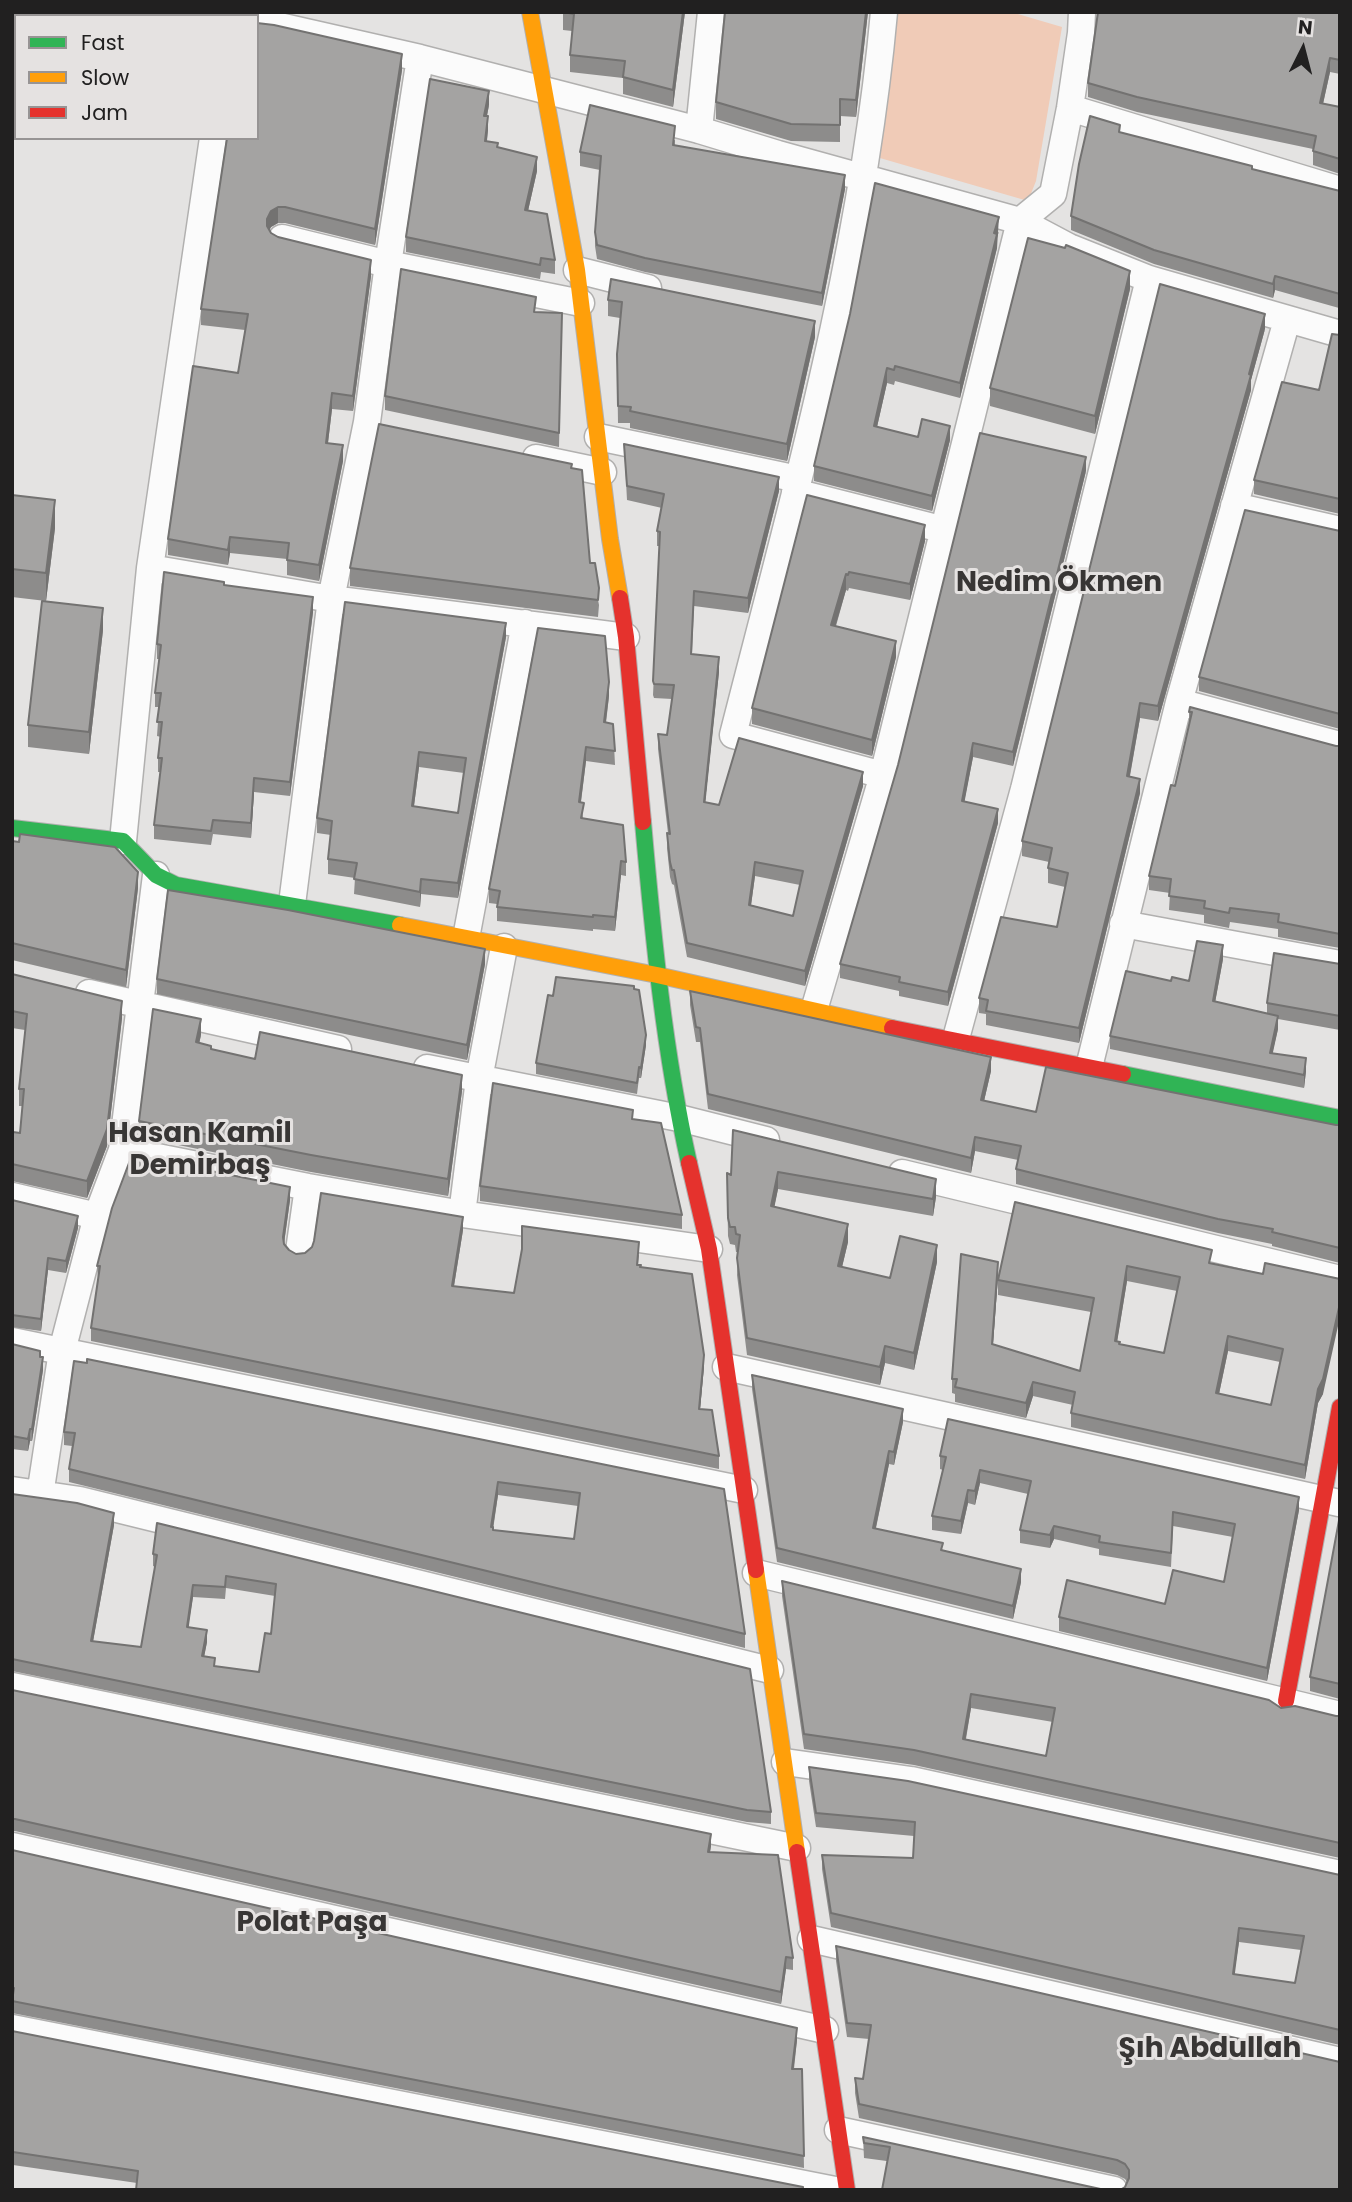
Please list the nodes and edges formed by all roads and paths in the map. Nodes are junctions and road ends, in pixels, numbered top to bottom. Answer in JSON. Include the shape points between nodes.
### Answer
{"nodes":[{"id":1,"x":530,"y":12,"type":"edge"},
{"id":2,"x":711,"y":12,"type":"edge"},
{"id":3,"x":884,"y":12,"type":"edge"},
{"id":4,"x":1082,"y":12,"type":"edge"},
{"id":5,"x":259,"y":21,"type":"edge"},
{"id":6,"x":420,"y":58,"type":"junction"},
{"id":7,"x":543,"y":90,"type":"junction"},
{"id":8,"x":1070,"y":108,"type":"junction"},
{"id":9,"x":699,"y":130,"type":"junction"},
{"id":10,"x":213,"y":140,"type":"edge"},
{"id":11,"x":864,"y":178,"type":"junction"},
{"id":12,"x":1340,"y":190,"type":"edge"},
{"id":13,"x":1020,"y":221,"type":"junction"},
{"id":14,"x":282,"y":238,"type":"edge"},
{"id":15,"x":388,"y":264,"type":"junction"},
{"id":16,"x":576,"y":270,"type":"junction"},
{"id":17,"x":1149,"y":279,"type":"junction"},
{"id":18,"x":667,"y":292,"type":"edge"},
{"id":19,"x":580,"y":303,"type":"junction"},
{"id":20,"x":809,"y":320,"type":"edge"},
{"id":21,"x":1287,"y":320,"type":"junction"},
{"id":22,"x":835,"y":325,"type":"junction"},
{"id":23,"x":1340,"y":334,"type":"edge"},
{"id":24,"x":367,"y":422,"type":"junction"},
{"id":25,"x":393,"y":427,"type":"edge"},
{"id":26,"x":598,"y":437,"type":"junction"},
{"id":27,"x":511,"y":453,"type":"edge"},
{"id":28,"x":603,"y":472,"type":"junction"},
{"id":29,"x":797,"y":486,"type":"junction"},
{"id":30,"x":1234,"y":506,"type":"junction"},
{"id":31,"x":945,"y":530,"type":"junction"},
{"id":32,"x":1340,"y":530,"type":"edge"},
{"id":33,"x":150,"y":569,"type":"junction"},
{"id":34,"x":331,"y":599,"type":"junction"},
{"id":35,"x":525,"y":624,"type":"junction"},
{"id":36,"x":626,"y":637,"type":"junction"},
{"id":37,"x":1179,"y":702,"type":"junction"},
{"id":38,"x":1340,"y":745,"type":"edge"},
{"id":39,"x":883,"y":775,"type":"junction"},
{"id":40,"x":12,"y":828,"type":"edge"},
{"id":41,"x":123,"y":841,"type":"junction"},
{"id":42,"x":156,"y":875,"type":"junction"},
{"id":43,"x":292,"y":904,"type":"junction"},
{"id":44,"x":1123,"y":924,"type":"junction"},
{"id":45,"x":466,"y":938,"type":"junction"},
{"id":46,"x":504,"y":947,"type":"junction"},
{"id":47,"x":1340,"y":964,"type":"edge"},
{"id":48,"x":657,"y":975,"type":"junction"},
{"id":49,"x":63,"y":987,"type":"edge"},
{"id":50,"x":139,"y":1006,"type":"junction"},
{"id":51,"x":814,"y":1010,"type":"junction"},
{"id":52,"x":955,"y":1042,"type":"junction"},
{"id":53,"x":357,"y":1053,"type":"edge"},
{"id":54,"x":397,"y":1062,"type":"edge"},
{"id":55,"x":1088,"y":1067,"type":"junction"},
{"id":56,"x":479,"y":1079,"type":"junction"},
{"id":57,"x":679,"y":1118,"type":"junction"},
{"id":58,"x":1340,"y":1118,"type":"edge"},
{"id":59,"x":787,"y":1144,"type":"edge"},
{"id":60,"x":122,"y":1150,"type":"junction"},
{"id":61,"x":881,"y":1168,"type":"edge"},
{"id":62,"x":309,"y":1187,"type":"junction"},
{"id":63,"x":12,"y":1196,"type":"edge"},
{"id":64,"x":462,"y":1214,"type":"junction"},
{"id":65,"x":97,"y":1216,"type":"junction"},
{"id":66,"x":709,"y":1249,"type":"junction"},
{"id":67,"x":299,"y":1251,"type":"edge"},
{"id":68,"x":1340,"y":1279,"type":"edge"},
{"id":69,"x":12,"y":1341,"type":"edge"},
{"id":70,"x":62,"y":1351,"type":"junction"},
{"id":71,"x":726,"y":1367,"type":"junction"},
{"id":72,"x":1340,"y":1407,"type":"edge"},
{"id":73,"x":12,"y":1490,"type":"edge"},
{"id":74,"x":744,"y":1490,"type":"junction"},
{"id":75,"x":40,"y":1495,"type":"junction"},
{"id":76,"x":1332,"y":1501,"type":"edge"},
{"id":77,"x":756,"y":1573,"type":"junction"},
{"id":78,"x":770,"y":1670,"type":"junction"},
{"id":79,"x":12,"y":1686,"type":"edge"},
{"id":80,"x":1286,"y":1701,"type":"junction"},
{"id":81,"x":1340,"y":1715,"type":"edge"},
{"id":82,"x":785,"y":1762,"type":"junction"},
{"id":83,"x":12,"y":1846,"type":"edge"},
{"id":84,"x":797,"y":1848,"type":"junction"},
{"id":85,"x":1340,"y":1874,"type":"edge"},
{"id":86,"x":811,"y":1939,"type":"junction"},
{"id":87,"x":12,"y":2028,"type":"edge"},
{"id":88,"x":825,"y":2030,"type":"junction"},
{"id":89,"x":1340,"y":2061,"type":"edge"},
{"id":90,"x":838,"y":2130,"type":"junction"},
{"id":91,"x":835,"y":2190,"type":"edge"},
{"id":92,"x":847,"y":2190,"type":"edge"},
{"id":93,"x":1114,"y":2190,"type":"edge"}],
"edges":[{"from":1,"to":7,"type":"street"},
{"from":2,"to":9,"type":"street"},
{"from":3,"to":11,"type":"street"},
{"from":4,"to":8,"type":"street"},
{"from":5,"to":6,"type":"street"},
{"from":6,"to":7,"type":"street"},
{"from":6,"to":15,"type":"street"},
{"from":7,"to":9,"type":"street"},
{"from":7,"to":16,"type":"street"},
{"from":8,"to":12,"type":"street"},
{"from":8,"to":13,"type":"street","via":[[1053,194]]},
{"from":9,"to":11,"type":"street"},
{"from":10,"to":33,"type":"street"},
{"from":11,"to":13,"type":"street"},
{"from":11,"to":22,"type":"street"},
{"from":13,"to":17,"type":"street","via":[[1069,247]]},
{"from":13,"to":31,"type":"street"},
{"from":14,"to":15,"type":"street"},
{"from":15,"to":19,"type":"street"},
{"from":15,"to":24,"type":"street"},
{"from":16,"to":18,"type":"street"},
{"from":16,"to":19,"type":"street"},
{"from":17,"to":21,"type":"street"},
{"from":17,"to":52,"type":"street","via":[[1024,789]]},
{"from":19,"to":26,"type":"street"},
{"from":20,"to":22,"type":"street"},
{"from":21,"to":23,"type":"street"},
{"from":21,"to":30,"type":"street"},
{"from":22,"to":29,"type":"street"},
{"from":24,"to":25,"type":"street"},
{"from":24,"to":34,"type":"street"},
{"from":26,"to":28,"type":"street"},
{"from":26,"to":29,"type":"street"},
{"from":27,"to":28,"type":"street"},
{"from":28,"to":36,"type":"street"},
{"from":29,"to":31,"type":"street"},
{"from":29,"to":39,"type":"street","via":[[733,735]]},
{"from":30,"to":32,"type":"street"},
{"from":30,"to":37,"type":"street"},
{"from":31,"to":39,"type":"street"},
{"from":33,"to":34,"type":"street"},
{"from":33,"to":41,"type":"street"},
{"from":34,"to":35,"type":"street"},
{"from":34,"to":43,"type":"street"},
{"from":35,"to":36,"type":"street"},
{"from":35,"to":45,"type":"street"},
{"from":36,"to":48,"type":"street"},
{"from":37,"to":38,"type":"street"},
{"from":37,"to":44,"type":"street"},
{"from":39,"to":51,"type":"street"},
{"from":40,"to":41,"type":"street"},
{"from":41,"to":42,"type":"street"},
{"from":42,"to":43,"type":"street","via":[[176,885]]},
{"from":42,"to":50,"type":"street"},
{"from":43,"to":45,"type":"street"},
{"from":44,"to":47,"type":"street"},
{"from":44,"to":55,"type":"street"},
{"from":45,"to":46,"type":"street"},
{"from":46,"to":48,"type":"street"},
{"from":46,"to":56,"type":"street"},
{"from":48,"to":51,"type":"street"},
{"from":48,"to":57,"type":"street"},
{"from":49,"to":50,"type":"street"},
{"from":50,"to":53,"type":"street"},
{"from":50,"to":60,"type":"street"},
{"from":51,"to":52,"type":"street"},
{"from":52,"to":55,"type":"street"},
{"from":54,"to":56,"type":"street"},
{"from":55,"to":58,"type":"street"},
{"from":56,"to":57,"type":"street"},
{"from":56,"to":64,"type":"street"},
{"from":57,"to":59,"type":"street"},
{"from":57,"to":66,"type":"street"},
{"from":60,"to":62,"type":"street"},
{"from":60,"to":65,"type":"street"},
{"from":61,"to":68,"type":"street"},
{"from":62,"to":64,"type":"street"},
{"from":62,"to":67,"type":"street"},
{"from":63,"to":65,"type":"street"},
{"from":64,"to":66,"type":"street"},
{"from":65,"to":70,"type":"street"},
{"from":66,"to":71,"type":"street"},
{"from":69,"to":70,"type":"street"},
{"from":70,"to":74,"type":"street"},
{"from":70,"to":75,"type":"street"},
{"from":71,"to":74,"type":"street"},
{"from":71,"to":76,"type":"street"},
{"from":72,"to":76,"type":"street"},
{"from":73,"to":75,"type":"street"},
{"from":74,"to":77,"type":"street"},
{"from":75,"to":78,"type":"street","via":[[80,1500]]},
{"from":76,"to":80,"type":"street"},
{"from":77,"to":78,"type":"street"},
{"from":77,"to":80,"type":"street"},
{"from":78,"to":82,"type":"street"},
{"from":79,"to":84,"type":"street"},
{"from":80,"to":81,"type":"street"},
{"from":82,"to":84,"type":"street"},
{"from":82,"to":85,"type":"street","via":[[911,1780]]},
{"from":83,"to":88,"type":"street"},
{"from":84,"to":86,"type":"street"},
{"from":86,"to":88,"type":"street"},
{"from":86,"to":89,"type":"street"},
{"from":87,"to":91,"type":"street"},
{"from":88,"to":90,"type":"street"},
{"from":90,"to":92,"type":"street"},
{"from":90,"to":93,"type":"street"}]}
